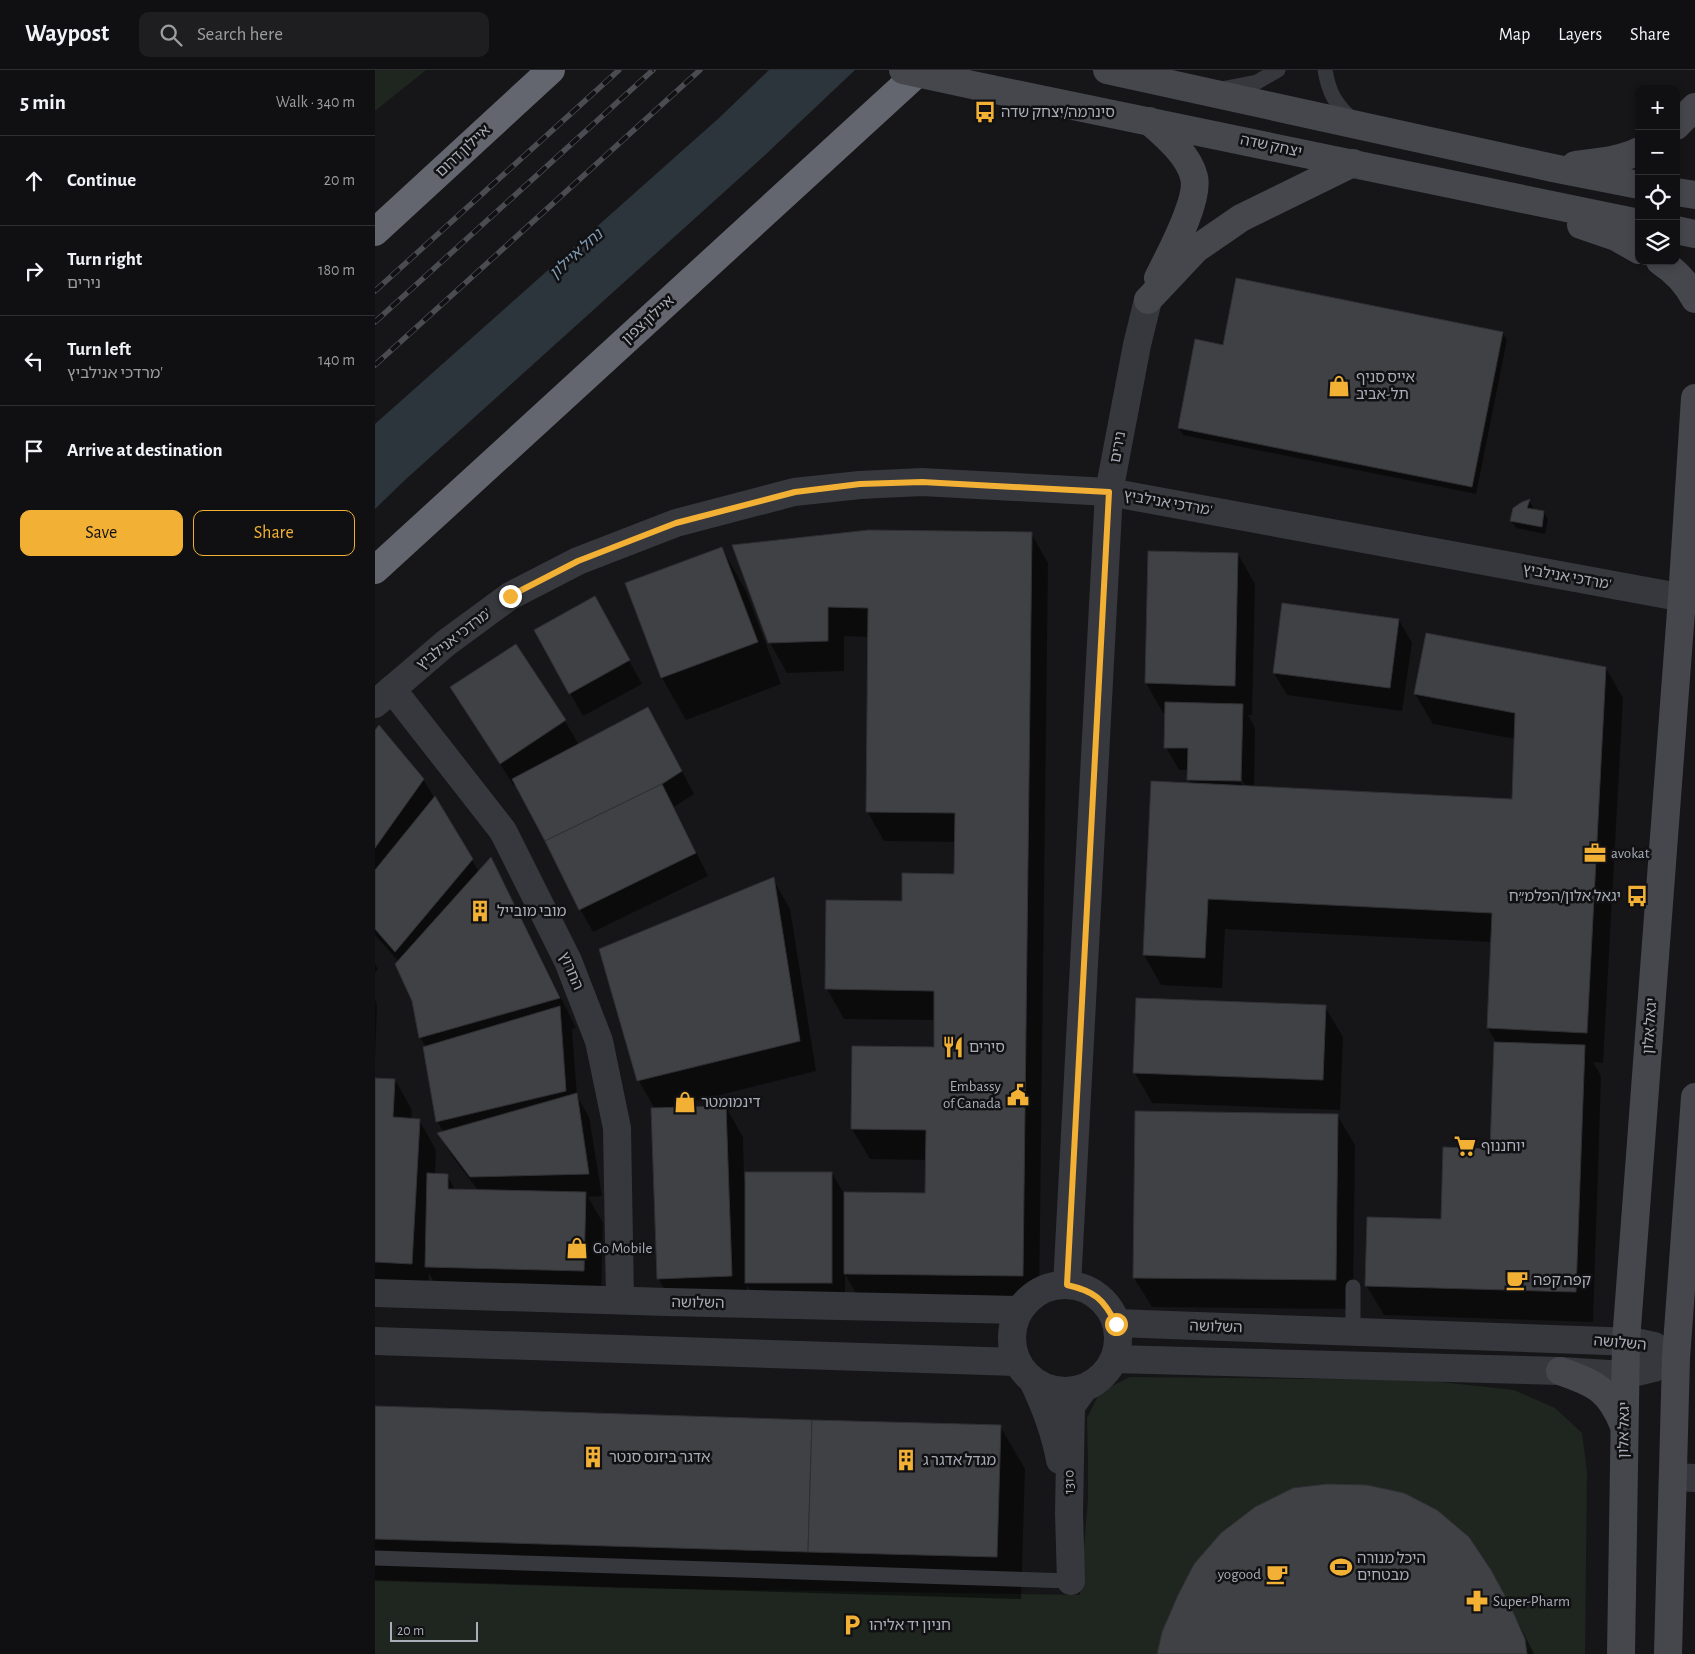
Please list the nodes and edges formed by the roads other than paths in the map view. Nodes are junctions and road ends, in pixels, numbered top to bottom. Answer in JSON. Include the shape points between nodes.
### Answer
{"nodes":[{"id":1,"x":551,"y":70,"type":"edge"},
{"id":2,"x":903,"y":70,"type":"edge"},
{"id":3,"x":921,"y":70,"type":"edge"},
{"id":4,"x":1107,"y":70,"type":"edge"},
{"id":5,"x":1278,"y":70,"type":"edge"},
{"id":6,"x":1325,"y":70,"type":"edge"},
{"id":7,"x":1193,"y":89,"type":"junction"},
{"id":8,"x":1695,"y":107,"type":"edge"},
{"id":9,"x":1149,"y":121,"type":"junction"},
{"id":10,"x":1680,"y":122,"type":"edge"},
{"id":11,"x":1359,"y":126,"type":"junction"},
{"id":12,"x":1635,"y":153,"type":"edge"},
{"id":13,"x":1353,"y":163,"type":"junction"},
{"id":14,"x":1553,"y":168,"type":"junction"},
{"id":15,"x":1635,"y":184,"type":"edge"},
{"id":16,"x":1485,"y":192,"type":"junction"},
{"id":17,"x":1680,"y":193,"type":"edge"},
{"id":18,"x":1695,"y":195,"type":"edge"},
{"id":19,"x":1635,"y":222,"type":"edge"},
{"id":20,"x":1680,"y":231,"type":"edge"},
{"id":21,"x":375,"y":232,"type":"edge"},
{"id":22,"x":1695,"y":234,"type":"edge"},
{"id":23,"x":1635,"y":248,"type":"edge"},
{"id":24,"x":1665,"y":265,"type":"edge"},
{"id":25,"x":1695,"y":299,"type":"edge"},
{"id":26,"x":1148,"y":300,"type":"junction"},
{"id":27,"x":1695,"y":398,"type":"edge"},
{"id":28,"x":1109,"y":492,"type":"junction"},
{"id":29,"x":375,"y":570,"type":"edge"},
{"id":30,"x":1689,"y":599,"type":"edge"},
{"id":31,"x":384,"y":697,"type":"edge"},
{"id":32,"x":1695,"y":1097,"type":"edge"},
{"id":33,"x":1693,"y":1144,"type":"edge"},
{"id":34,"x":1688,"y":1281,"type":"edge"},
{"id":35,"x":1067,"y":1285,"type":"junction"},
{"id":36,"x":1353,"y":1287,"type":"dead end"},
{"id":37,"x":375,"y":1293,"type":"edge"},
{"id":38,"x":620,"y":1300,"type":"junction"},
{"id":39,"x":1020,"y":1310,"type":"junction"},
{"id":40,"x":1116,"y":1324,"type":"junction"},
{"id":41,"x":1353,"y":1332,"type":"junction"},
{"id":42,"x":375,"y":1341,"type":"edge"},
{"id":43,"x":1626,"y":1342,"type":"junction"},
{"id":44,"x":1676,"y":1358,"type":"junction"},
{"id":45,"x":1114,"y":1359,"type":"junction"},
{"id":46,"x":1025,"y":1371,"type":"junction"},
{"id":47,"x":1560,"y":1371,"type":"junction"},
{"id":48,"x":1625,"y":1375,"type":"junction"},
{"id":49,"x":1084,"y":1388,"type":"junction"},
{"id":50,"x":1624,"y":1427,"type":"junction"},
{"id":51,"x":1684,"y":1477,"type":"edge"},
{"id":52,"x":1069,"y":1513,"type":"junction"},
{"id":53,"x":375,"y":1558,"type":"edge"},
{"id":54,"x":1071,"y":1581,"type":"joint"},
{"id":55,"x":1621,"y":1654,"type":"edge"},
{"id":56,"x":1668,"y":1654,"type":"edge"}],
"edges":[{"from":1,"to":21,"type":"highway","name":"איילון דרום"},
{"from":2,"to":9,"type":"street","name":"יצחק שדה","bridge":true},
{"from":3,"to":29,"type":"highway","name":"איילון צפון"},
{"from":4,"to":7,"type":"street"},
{"from":5,"to":7,"type":"lane","via":[[1257,82]]},
{"from":6,"to":11,"type":"lane","via":[[1335,102]]},
{"from":7,"to":11,"type":"street"},
{"from":8,"to":10,"type":"street"},
{"from":9,"to":13,"type":"street","name":"יצחק שדה"},
{"from":9,"to":26,"type":"street","via":[[1182,153],[1194,178],[1194,195]]},
{"from":11,"to":14,"type":"street"},
{"from":12,"to":14,"type":"street","via":[[1611,160]]},
{"from":13,"to":16,"type":"street","name":"יצחק שדה"},
{"from":13,"to":26,"type":"street","via":[[1241,218],[1196,249]]},
{"from":14,"to":15,"type":"street"},
{"from":16,"to":19,"type":"street","name":"יצחק שדה"},
{"from":16,"to":23,"type":"street","via":[[1616,237]]},
{"from":17,"to":18,"type":"street"},
{"from":20,"to":22,"type":"street"},
{"from":24,"to":25,"type":"street","via":[[1688,286]]},
{"from":26,"to":28,"type":"street","name":"נירים"},
{"from":27,"to":30,"type":"street","name":"יגאל אלון"},
{"from":28,"to":30,"type":"street","name":"מרדכי אנילביץ'"},
{"from":28,"to":31,"type":"street","name":"מרדכי אנילביץ'","via":[[922,482],[860,484],[795,492],[676,523],[578,561],[510,596],[446,643]]},
{"from":28,"to":35,"type":"street","name":"נירים"},
{"from":30,"to":43,"type":"street","name":"יגאל אלון"},
{"from":31,"to":38,"type":"street","name":"החרוץ","via":[[503,831],[568,961],[599,1041],[617,1128]]},
{"from":32,"to":33,"type":"street"},
{"from":33,"to":34,"type":"street"},
{"from":34,"to":44,"type":"street"},
{"from":35,"to":39,"type":"street","via":[[1049,1288],[1033,1296]]},
{"from":35,"to":40,"type":"street","via":[[1083,1288],[1098,1296],[1109,1308]]},
{"from":36,"to":41,"type":"lane"},
{"from":37,"to":38,"type":"street","name":"השלושה"},
{"from":38,"to":39,"type":"street","name":"השלושה"},
{"from":39,"to":46,"type":"street","via":[[1013,1326],[1012,1344]]},
{"from":40,"to":41,"type":"street","name":"השלושה"},
{"from":40,"to":45,"type":"street","via":[[1118,1347]]},
{"from":41,"to":43,"type":"street","name":"השלושה"},
{"from":42,"to":46,"type":"street"},
{"from":43,"to":44,"type":"street","name":"השלושה","via":[[1654,1346]]},
{"from":43,"to":48,"type":"street","name":"יגאל אלון"},
{"from":44,"to":48,"type":"street","name":"השלושה","via":[[1654,1368]]},
{"from":44,"to":51,"type":"street"},
{"from":45,"to":47,"type":"street","name":"השלושה"},
{"from":45,"to":49,"type":"street","via":[[1097,1381]]},
{"from":46,"to":49,"type":"street","via":[[1049,1388],[1067,1392]]},
{"from":46,"to":52,"type":"street","via":[[1047,1410],[1058,1446]]},
{"from":47,"to":48,"type":"street","name":"השלושה"},
{"from":47,"to":50,"type":"street","via":[[1582,1379],[1604,1393],[1614,1405]]},
{"from":48,"to":50,"type":"street","name":"יגאל אלון"},
{"from":49,"to":52,"type":"street","name":"1310","via":[[1071,1406]]},
{"from":50,"to":55,"type":"street","name":"יגאל אלון"},
{"from":51,"to":56,"type":"street"},
{"from":52,"to":54,"type":"street","name":"1310"},
{"from":53,"to":54,"type":"lane"}]}
